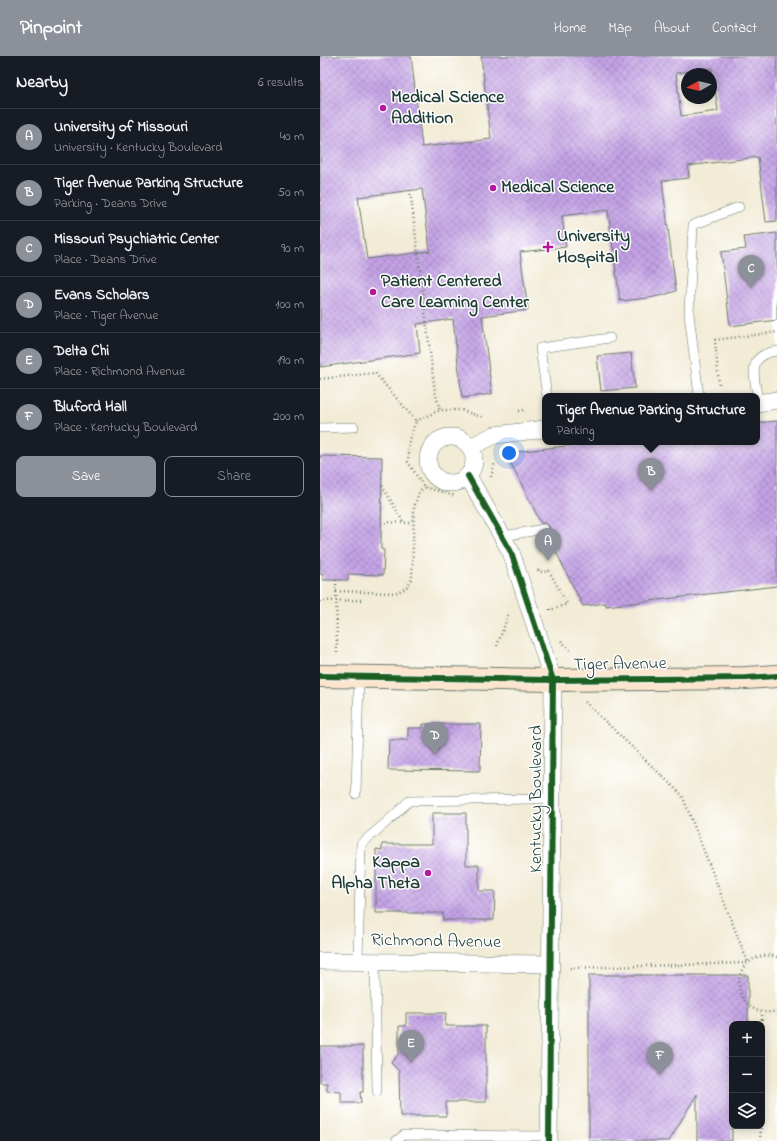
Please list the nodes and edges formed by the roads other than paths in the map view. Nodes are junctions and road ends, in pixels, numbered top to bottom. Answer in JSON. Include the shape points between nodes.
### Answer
{"nodes":[{"id":1,"x":739,"y":207,"type":"dead end"},
{"id":2,"x":610,"y":338,"type":"dead end"},
{"id":3,"x":777,"y":352,"type":"edge"},
{"id":4,"x":547,"y":393,"type":"edge"},
{"id":5,"x":699,"y":393,"type":"edge"},
{"id":6,"x":756,"y":393,"type":"edge"},
{"id":7,"x":760,"y":400,"type":"edge"},
{"id":8,"x":777,"y":400,"type":"edge"},
{"id":9,"x":354,"y":427,"type":"dead end"},
{"id":10,"x":320,"y":428,"type":"edge"},
{"id":11,"x":542,"y":429,"type":"edge"},
{"id":12,"x":470,"y":447,"type":"junction"},
{"id":13,"x":468,"y":476,"type":"junction"},
{"id":14,"x":544,"y":529,"type":"dead end"},
{"id":15,"x":502,"y":536,"type":"junction"},
{"id":16,"x":320,"y":676,"type":"edge"},
{"id":17,"x":777,"y":676,"type":"edge"},
{"id":18,"x":359,"y":677,"type":"junction"},
{"id":19,"x":553,"y":680,"type":"junction"},
{"id":20,"x":356,"y":794,"type":"dead end"},
{"id":21,"x":552,"y":798,"type":"junction"},
{"id":22,"x":320,"y":961,"type":"edge"},
{"id":23,"x":358,"y":961,"type":"junction"},
{"id":24,"x":375,"y":961,"type":"junction"},
{"id":25,"x":558,"y":966,"type":"junction"},
{"id":26,"x":377,"y":1091,"type":"dead end"},
{"id":27,"x":549,"y":1138,"type":"edge"},
{"id":28,"x":396,"y":1141,"type":"edge"}],
"edges":[{"from":1,"to":5,"type":"lane","via":[[693,225],[689,314]]},
{"from":2,"to":4,"type":"lane","via":[[540,348]]},
{"from":3,"to":6,"type":"lane","via":[[766,353],[757,359],[753,367]]},
{"from":7,"to":8,"type":"street"},
{"from":9,"to":10,"type":"lane"},
{"from":11,"to":12,"type":"street","via":[[495,435]]},
{"from":12,"to":13,"type":"street","via":[[475,459]]},
{"from":12,"to":13,"type":"street","via":[[463,440],[447,437],[434,444],[428,458],[431,472],[442,482],[457,483]]},
{"from":13,"to":15,"type":"street","name":"Kentucky Boulevard"},
{"from":14,"to":15,"type":"lane"},
{"from":15,"to":19,"type":"street","name":"Kentucky Boulevard","via":[[511,552]]},
{"from":16,"to":18,"type":"street","name":"Tiger Avenue"},
{"from":17,"to":19,"type":"street","name":"Tiger Avenue"},
{"from":18,"to":19,"type":"street","name":"Tiger Avenue"},
{"from":18,"to":20,"type":"lane"},
{"from":19,"to":21,"type":"street","name":"Kentucky Boulevard"},
{"from":21,"to":23,"type":"lane","via":[[409,801],[361,844]]},
{"from":21,"to":25,"type":"street","name":"Kentucky Boulevard"},
{"from":22,"to":23,"type":"street","name":"Richmond Avenue"},
{"from":23,"to":24,"type":"street","name":"Richmond Avenue"},
{"from":24,"to":25,"type":"street","name":"Richmond Avenue"},
{"from":24,"to":26,"type":"lane"},
{"from":25,"to":27,"type":"street","name":"Kentucky Boulevard"},
{"from":27,"to":28,"type":"lane","via":[[404,1136]]}]}
